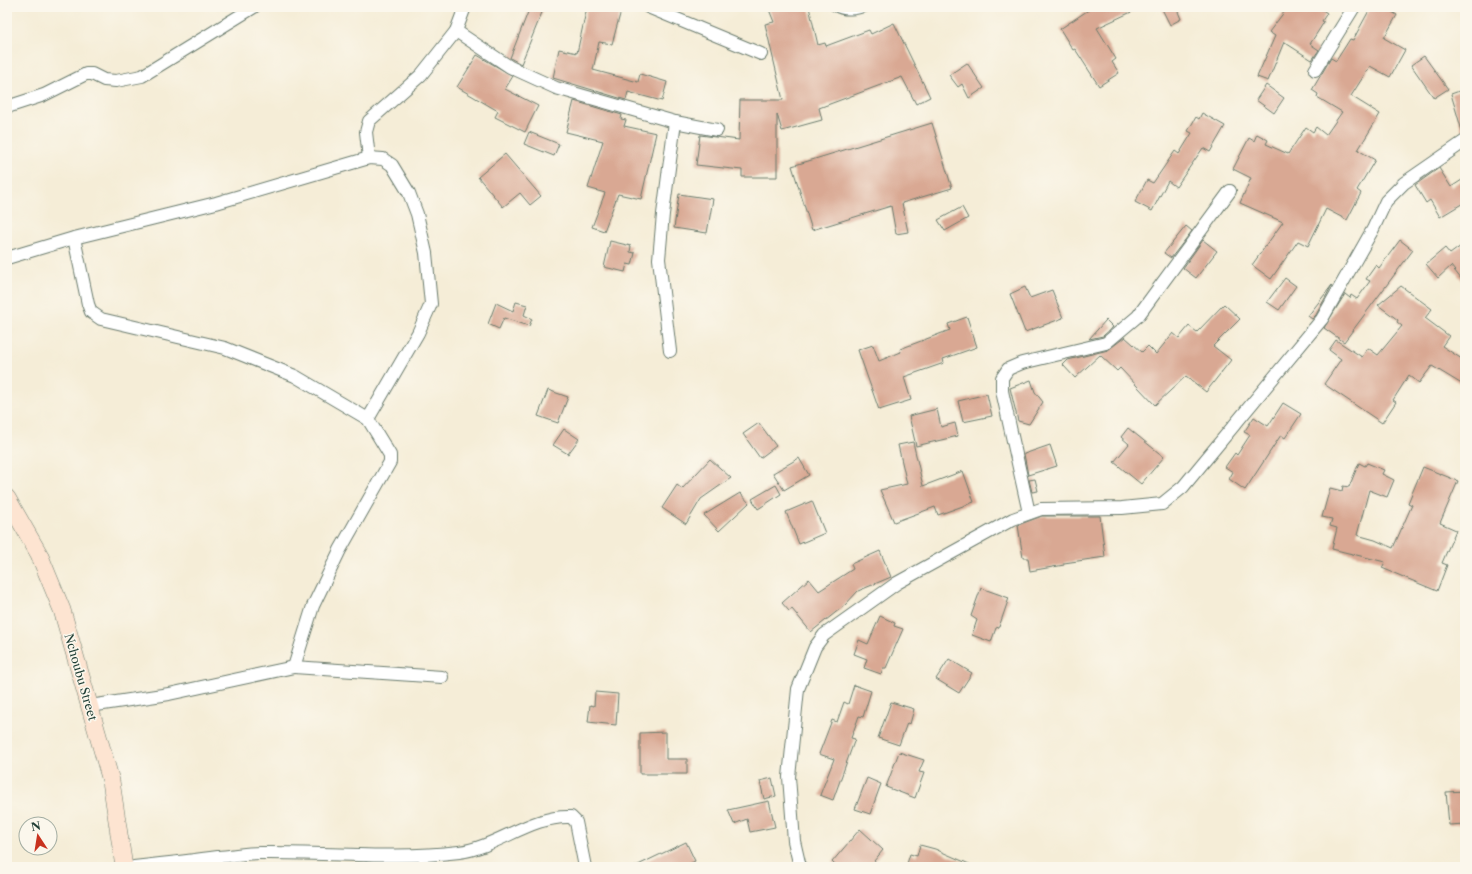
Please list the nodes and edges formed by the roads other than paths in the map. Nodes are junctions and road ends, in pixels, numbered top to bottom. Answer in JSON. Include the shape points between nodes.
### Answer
{"nodes":[{"id":1,"x":254,"y":7,"type":"edge"},
{"id":2,"x":465,"y":7,"type":"edge"},
{"id":3,"x":648,"y":7,"type":"edge"},
{"id":4,"x":833,"y":7,"type":"edge"},
{"id":5,"x":870,"y":7,"type":"edge"},
{"id":6,"x":1354,"y":7,"type":"edge"},
{"id":7,"x":456,"y":32,"type":"junction"},
{"id":8,"x":761,"y":54,"type":"dead end"},
{"id":9,"x":1315,"y":70,"type":"dead end"},
{"id":10,"x":7,"y":107,"type":"edge"},
{"id":11,"x":675,"y":122,"type":"junction"},
{"id":12,"x":717,"y":130,"type":"dead end"},
{"id":13,"x":1465,"y":142,"type":"edge"},
{"id":14,"x":369,"y":158,"type":"junction"},
{"id":15,"x":1230,"y":191,"type":"dead end"},
{"id":16,"x":74,"y":238,"type":"junction"},
{"id":17,"x":7,"y":258,"type":"edge"},
{"id":18,"x":670,"y":351,"type":"dead end"},
{"id":19,"x":368,"y":419,"type":"junction"},
{"id":20,"x":7,"y":498,"type":"edge"},
{"id":21,"x":1028,"y":513,"type":"junction"},
{"id":22,"x":294,"y":667,"type":"junction"},
{"id":23,"x":442,"y":677,"type":"dead end"},
{"id":24,"x":90,"y":706,"type":"junction"},
{"id":25,"x":124,"y":867,"type":"edge"},
{"id":26,"x":134,"y":867,"type":"edge"},
{"id":27,"x":585,"y":867,"type":"edge"},
{"id":28,"x":800,"y":867,"type":"edge"}],
"edges":[{"from":1,"to":10,"type":"street","via":[[142,76],[116,81],[86,74],[44,95]]},
{"from":2,"to":7,"type":"street"},
{"from":3,"to":8,"type":"street"},
{"from":4,"to":5,"type":"lane","via":[[842,12]]},
{"from":6,"to":9,"type":"street"},
{"from":7,"to":11,"type":"street","via":[[510,67],[556,88]]},
{"from":7,"to":14,"type":"street","via":[[422,75],[369,121],[366,132]]},
{"from":11,"to":12,"type":"street"},
{"from":11,"to":18,"type":"street","via":[[662,214],[659,259]]},
{"from":13,"to":21,"type":"street","via":[[1404,183],[1386,201],[1322,319],[1183,487],[1162,504],[1122,508],[1041,509]]},
{"from":14,"to":16,"type":"street","via":[[216,203]]},
{"from":14,"to":19,"type":"street","via":[[383,159],[392,165],[409,193],[426,253],[431,304],[418,333]]},
{"from":15,"to":21,"type":"street","via":[[1138,316],[1106,343],[1022,363],[1008,369],[1002,378],[1002,391]]},
{"from":16,"to":17,"type":"street"},
{"from":16,"to":19,"type":"street","via":[[88,304],[91,312],[101,319],[225,348],[295,376]]},
{"from":19,"to":22,"type":"street","via":[[387,447],[390,462],[340,550],[313,606]]},
{"from":20,"to":24,"type":"street","name":"Nchoubu Street","via":[[39,554],[62,610]]},
{"from":21,"to":28,"type":"street","via":[[1006,522],[897,583],[824,635],[816,647],[798,689],[790,769],[794,841]]},
{"from":22,"to":23,"type":"street"},
{"from":22,"to":24,"type":"street","via":[[170,694]]},
{"from":24,"to":25,"type":"street","name":"Nchoubu Street","via":[[111,782]]},
{"from":26,"to":27,"type":"street","via":[[258,853],[408,855],[459,852],[485,846],[549,818],[562,817],[571,817],[576,822]]}]}
